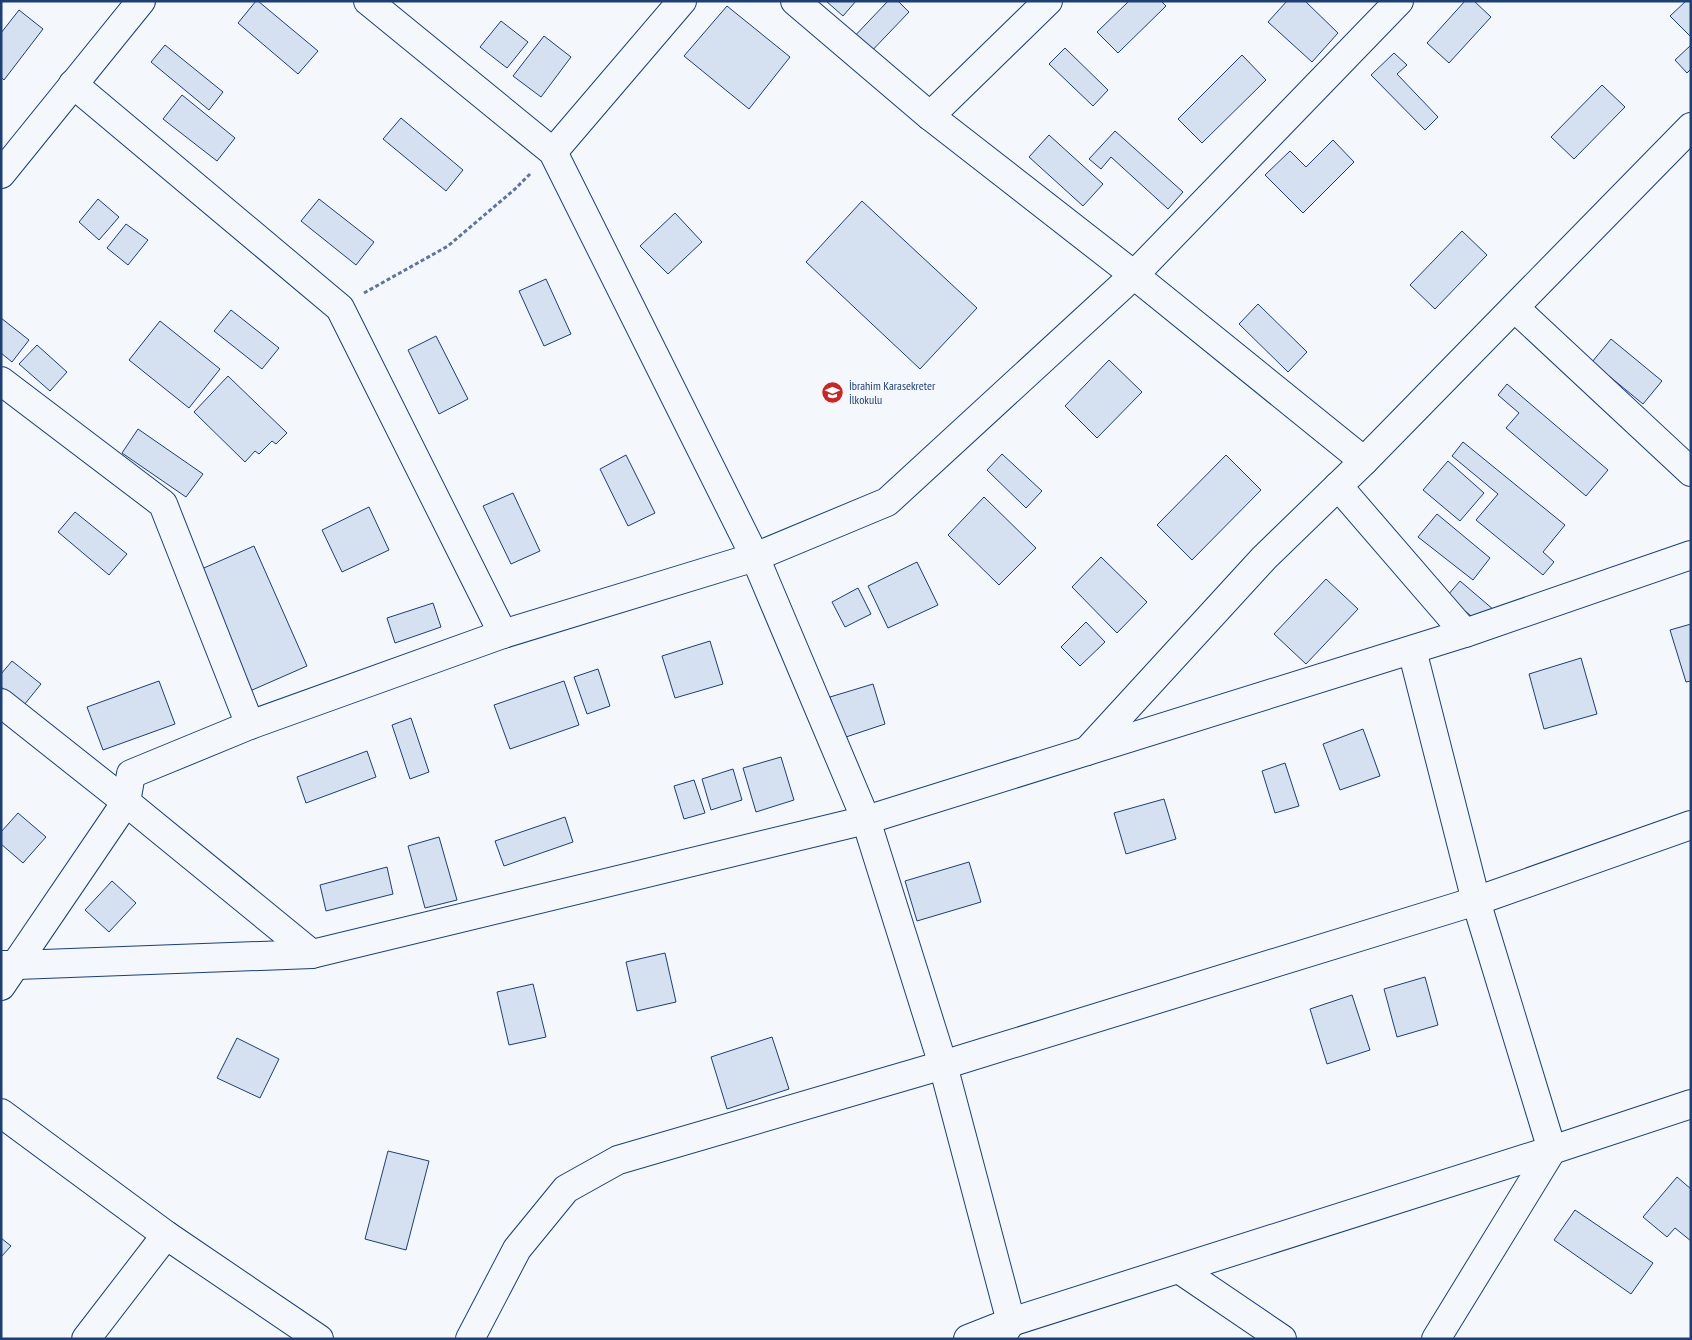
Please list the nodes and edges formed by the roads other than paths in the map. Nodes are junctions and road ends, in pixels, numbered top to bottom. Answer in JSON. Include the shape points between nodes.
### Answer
{"nodes":[{"id":1,"x":141,"y":1,"type":"edge"},
{"id":2,"x":368,"y":1,"type":"edge"},
{"id":3,"x":682,"y":1,"type":"edge"},
{"id":4,"x":795,"y":1,"type":"edge"},
{"id":5,"x":1048,"y":1,"type":"edge"},
{"id":6,"x":1399,"y":1,"type":"edge"},
{"id":7,"x":73,"y":84,"type":"junction"},
{"id":8,"x":930,"y":116,"type":"junction"},
{"id":9,"x":1691,"y":127,"type":"edge"},
{"id":10,"x":553,"y":152,"type":"junction"},
{"id":11,"x":1,"y":174,"type":"edge"},
{"id":12,"x":1134,"y":275,"type":"junction"},
{"id":13,"x":1514,"y":308,"type":"junction"},
{"id":14,"x":1,"y":381,"type":"edge"},
{"id":15,"x":1364,"y":461,"type":"junction"},
{"id":16,"x":1691,"y":472,"type":"edge"},
{"id":17,"x":1338,"y":486,"type":"junction"},
{"id":18,"x":755,"y":556,"type":"junction"},
{"id":19,"x":1691,"y":556,"type":"edge"},
{"id":20,"x":1465,"y":633,"type":"junction"},
{"id":21,"x":503,"y":634,"type":"junction"},
{"id":22,"x":1412,"y":650,"type":"junction"},
{"id":23,"x":1,"y":703,"type":"edge"},
{"id":24,"x":250,"y":725,"type":"junction"},
{"id":25,"x":1086,"y":752,"type":"junction"},
{"id":26,"x":126,"y":802,"type":"junction"},
{"id":27,"x":866,"y":820,"type":"junction"},
{"id":28,"x":1691,"y":825,"type":"edge"},
{"id":29,"x":1476,"y":901,"type":"junction"},
{"id":30,"x":312,"y":954,"type":"junction"},
{"id":31,"x":6,"y":972,"type":"edge"},
{"id":32,"x":943,"y":1065,"type":"junction"},
{"id":33,"x":1691,"y":1104,"type":"edge"},
{"id":34,"x":1,"y":1113,"type":"edge"},
{"id":35,"x":1552,"y":1150,"type":"junction"},
{"id":36,"x":166,"y":1235,"type":"junction"},
{"id":37,"x":1179,"y":1269,"type":"junction"},
{"id":38,"x":1006,"y":1330,"type":"edge"},
{"id":39,"x":86,"y":1339,"type":"edge"},
{"id":40,"x":319,"y":1339,"type":"edge"},
{"id":41,"x":470,"y":1339,"type":"edge"},
{"id":42,"x":968,"y":1339,"type":"edge"},
{"id":43,"x":1282,"y":1339,"type":"edge"},
{"id":44,"x":1436,"y":1339,"type":"edge"}],
"edges":[{"from":1,"to":7,"type":"street"},
{"from":2,"to":10,"type":"street"},
{"from":3,"to":10,"type":"street"},
{"from":4,"to":8,"type":"street"},
{"from":5,"to":8,"type":"street"},
{"from":6,"to":12,"type":"street"},
{"from":7,"to":11,"type":"street"},
{"from":7,"to":21,"type":"street","via":[[340,308]]},
{"from":8,"to":12,"type":"street"},
{"from":9,"to":13,"type":"street"},
{"from":10,"to":18,"type":"street"},
{"from":12,"to":15,"type":"street"},
{"from":12,"to":18,"type":"street","via":[[887,502]]},
{"from":13,"to":15,"type":"street"},
{"from":13,"to":16,"type":"street"},
{"from":14,"to":24,"type":"street","via":[[163,504]]},
{"from":15,"to":17,"type":"street"},
{"from":17,"to":20,"type":"street"},
{"from":17,"to":25,"type":"street","via":[[1264,558]]},
{"from":18,"to":21,"type":"street"},
{"from":18,"to":27,"type":"street"},
{"from":19,"to":20,"type":"street"},
{"from":20,"to":22,"type":"street"},
{"from":21,"to":24,"type":"street"},
{"from":22,"to":25,"type":"street"},
{"from":22,"to":29,"type":"street"},
{"from":23,"to":26,"type":"street"},
{"from":24,"to":26,"type":"street","via":[[132,774]]},
{"from":25,"to":27,"type":"street"},
{"from":26,"to":30,"type":"street"},
{"from":26,"to":31,"type":"street"},
{"from":27,"to":30,"type":"street"},
{"from":27,"to":32,"type":"street"},
{"from":28,"to":29,"type":"street"},
{"from":29,"to":32,"type":"street"},
{"from":29,"to":35,"type":"street"},
{"from":30,"to":31,"type":"street"},
{"from":32,"to":38,"type":"street"},
{"from":32,"to":41,"type":"street","via":[[618,1160],[566,1189],[517,1249]]},
{"from":33,"to":35,"type":"street"},
{"from":34,"to":36,"type":"street"},
{"from":35,"to":37,"type":"street"},
{"from":35,"to":44,"type":"street"},
{"from":36,"to":39,"type":"street"},
{"from":36,"to":40,"type":"street"},
{"from":37,"to":38,"type":"street"},
{"from":37,"to":43,"type":"street"},
{"from":38,"to":42,"type":"street"}]}
